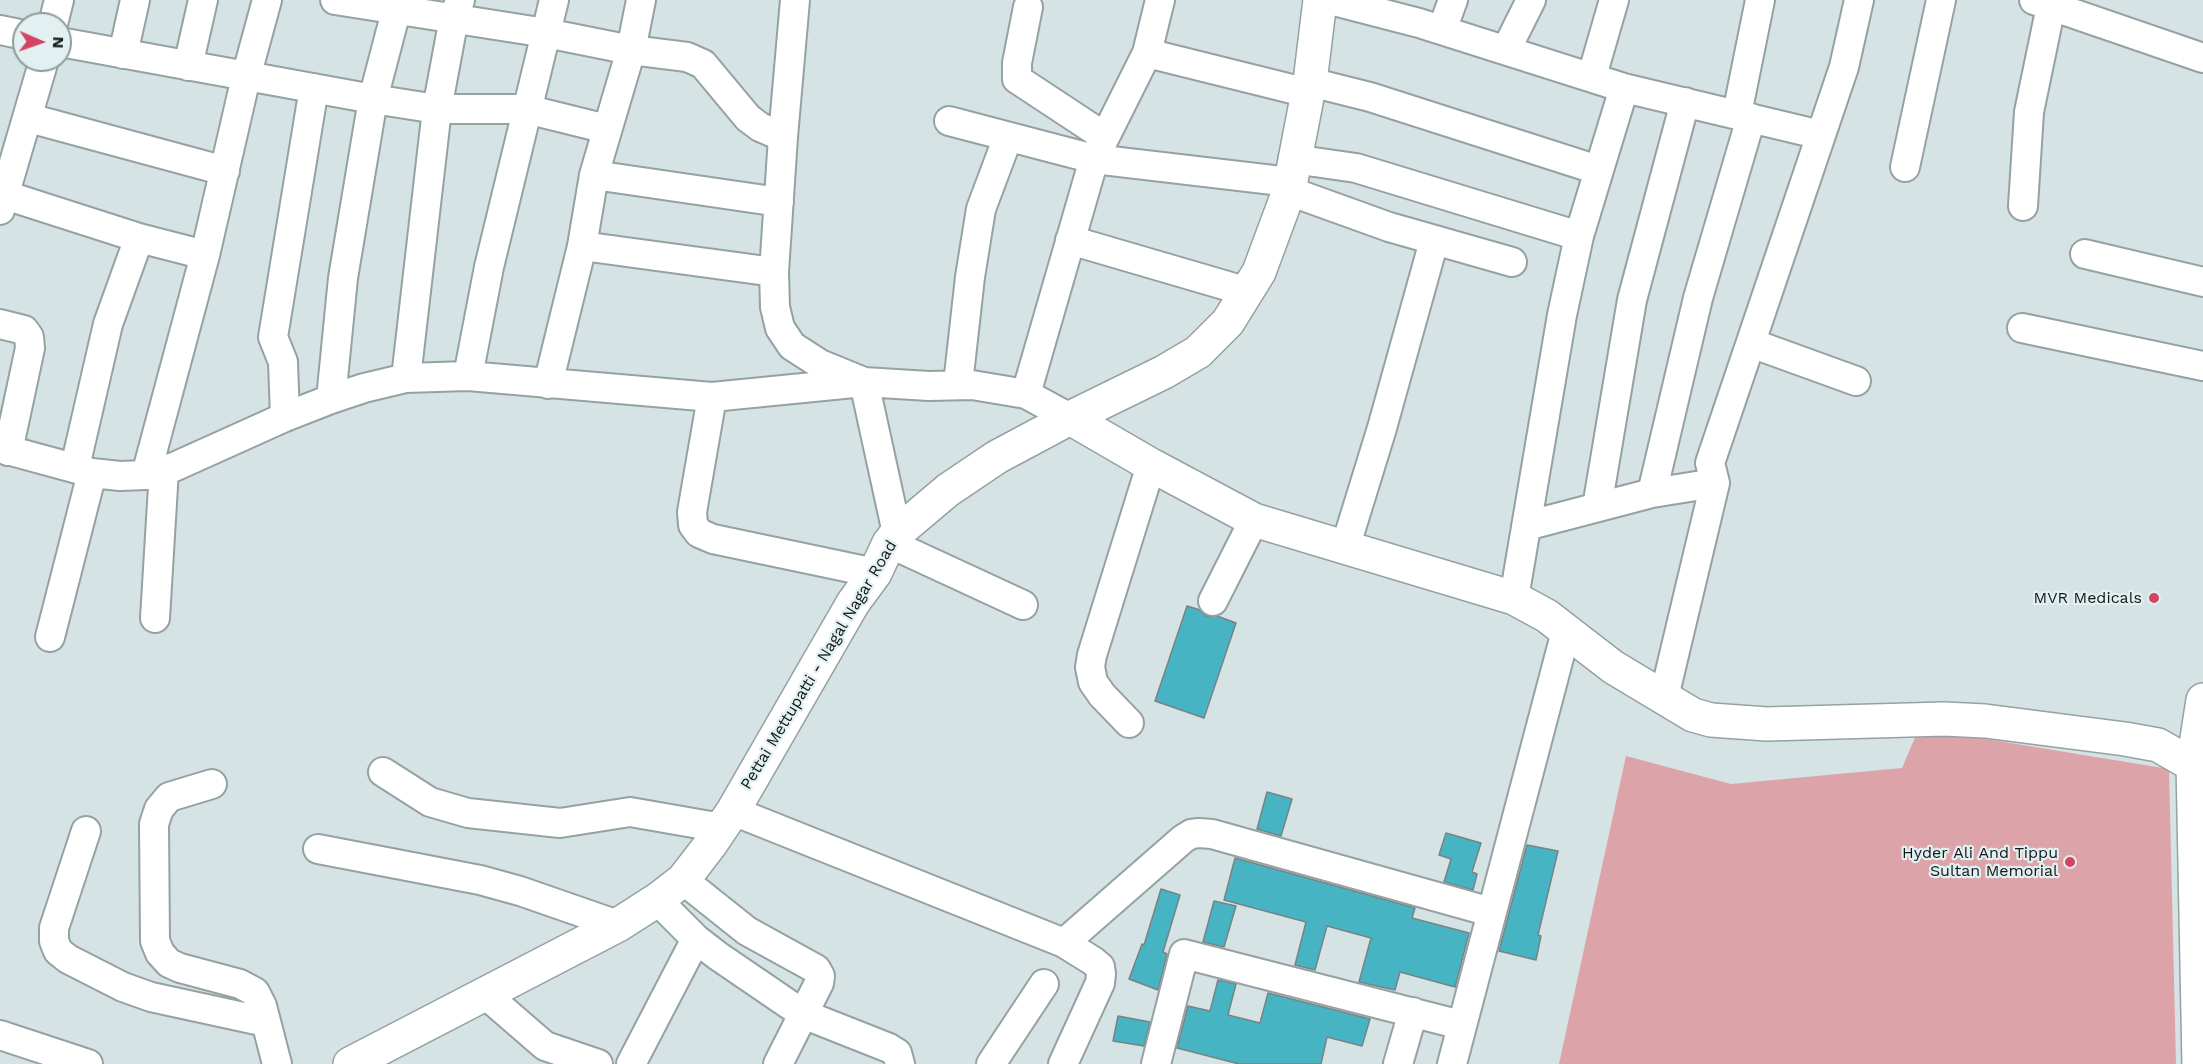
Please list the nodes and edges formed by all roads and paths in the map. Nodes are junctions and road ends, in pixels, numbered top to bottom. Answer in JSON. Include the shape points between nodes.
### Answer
{"nodes":[{"id":1,"x":135,"y":0,"type":"edge"},
{"id":2,"x":203,"y":0,"type":"edge"},
{"id":3,"x":267,"y":0,"type":"edge"},
{"id":4,"x":335,"y":0,"type":"edge"},
{"id":5,"x":554,"y":0,"type":"edge"},
{"id":6,"x":641,"y":0,"type":"edge"},
{"id":7,"x":795,"y":0,"type":"edge"},
{"id":8,"x":1160,"y":0,"type":"edge"},
{"id":9,"x":1320,"y":0,"type":"edge"},
{"id":10,"x":1330,"y":0,"type":"edge"},
{"id":11,"x":1453,"y":0,"type":"edge"},
{"id":12,"x":1531,"y":0,"type":"edge"},
{"id":13,"x":1614,"y":0,"type":"edge"},
{"id":14,"x":1760,"y":0,"type":"edge"},
{"id":15,"x":1859,"y":0,"type":"edge"},
{"id":16,"x":1941,"y":0,"type":"edge"},
{"id":17,"x":2042,"y":3,"type":"edge"},
{"id":18,"x":398,"y":4,"type":"edge"},
{"id":19,"x":1028,"y":7,"type":"dead end"},
{"id":20,"x":457,"y":9,"type":"edge"},
{"id":21,"x":2096,"y":10,"type":"edge"},
{"id":22,"x":1442,"y":30,"type":"junction"},
{"id":23,"x":546,"y":33,"type":"junction"},
{"id":24,"x":72,"y":44,"type":"edge"},
{"id":25,"x":631,"y":50,"type":"junction"},
{"id":26,"x":1506,"y":50,"type":"junction"},
{"id":27,"x":1147,"y":53,"type":"junction"},
{"id":28,"x":123,"y":54,"type":"junction"},
{"id":29,"x":2203,"y":58,"type":"edge"},
{"id":30,"x":188,"y":66,"type":"junction"},
{"id":31,"x":41,"y":72,"type":"edge"},
{"id":32,"x":1592,"y":76,"type":"junction"},
{"id":33,"x":246,"y":77,"type":"junction"},
{"id":34,"x":314,"y":88,"type":"junction"},
{"id":35,"x":1309,"y":88,"type":"junction"},
{"id":36,"x":1624,"y":88,"type":"junction"},
{"id":37,"x":373,"y":99,"type":"junction"},
{"id":38,"x":1685,"y":102,"type":"junction"},
{"id":39,"x":437,"y":109,"type":"junction"},
{"id":40,"x":526,"y":110,"type":"junction"},
{"id":41,"x":1744,"y":116,"type":"junction"},
{"id":42,"x":28,"y":118,"type":"junction"},
{"id":43,"x":949,"y":121,"type":"dead end"},
{"id":44,"x":607,"y":129,"type":"junction"},
{"id":45,"x":1821,"y":135,"type":"junction"},
{"id":46,"x":783,"y":137,"type":"junction"},
{"id":47,"x":1008,"y":137,"type":"junction"},
{"id":48,"x":1099,"y":148,"type":"junction"},
{"id":49,"x":1905,"y":167,"type":"dead end"},
{"id":50,"x":1598,"y":170,"type":"junction"},
{"id":51,"x":225,"y":171,"type":"junction"},
{"id":52,"x":594,"y":175,"type":"junction"},
{"id":53,"x":1291,"y":177,"type":"junction"},
{"id":54,"x":779,"y":202,"type":"junction"},
{"id":55,"x":2,"y":203,"type":"edge"},
{"id":56,"x":2023,"y":206,"type":"dead end"},
{"id":57,"x":1579,"y":236,"type":"junction"},
{"id":58,"x":139,"y":238,"type":"junction"},
{"id":59,"x":1070,"y":240,"type":"junction"},
{"id":60,"x":1434,"y":241,"type":"junction"},
{"id":61,"x":582,"y":246,"type":"junction"},
{"id":62,"x":2085,"y":254,"type":"dead end"},
{"id":63,"x":205,"y":255,"type":"junction"},
{"id":64,"x":1512,"y":262,"type":"dead end"},
{"id":65,"x":774,"y":272,"type":"junction"},
{"id":66,"x":2203,"y":282,"type":"edge"},
{"id":67,"x":1248,"y":292,"type":"junction"},
{"id":68,"x":0,"y":324,"type":"edge"},
{"id":69,"x":2022,"y":328,"type":"dead end"},
{"id":70,"x":1751,"y":343,"type":"junction"},
{"id":71,"x":2203,"y":366,"type":"edge"},
{"id":72,"x":468,"y":376,"type":"junction"},
{"id":73,"x":406,"y":378,"type":"junction"},
{"id":74,"x":1856,"y":381,"type":"dead end"},
{"id":75,"x":864,"y":382,"type":"junction"},
{"id":76,"x":548,"y":384,"type":"junction"},
{"id":77,"x":958,"y":384,"type":"junction"},
{"id":78,"x":1026,"y":394,"type":"junction"},
{"id":79,"x":712,"y":397,"type":"junction"},
{"id":80,"x":331,"y":399,"type":"junction"},
{"id":81,"x":285,"y":417,"type":"junction"},
{"id":82,"x":1070,"y":418,"type":"junction"},
{"id":83,"x":4,"y":449,"type":"edge"},
{"id":84,"x":1150,"y":465,"type":"junction"},
{"id":85,"x":84,"y":470,"type":"junction"},
{"id":86,"x":155,"y":473,"type":"junction"},
{"id":87,"x":1715,"y":483,"type":"junction"},
{"id":88,"x":1652,"y":493,"type":"junction"},
{"id":89,"x":1597,"y":507,"type":"junction"},
{"id":90,"x":1254,"y":520,"type":"junction"},
{"id":91,"x":1526,"y":526,"type":"junction"},
{"id":92,"x":893,"y":538,"type":"junction"},
{"id":93,"x":1345,"y":548,"type":"junction"},
{"id":94,"x":875,"y":573,"type":"junction"},
{"id":95,"x":1514,"y":598,"type":"junction"},
{"id":96,"x":1213,"y":602,"type":"dead end"},
{"id":97,"x":1023,"y":605,"type":"dead end"},
{"id":98,"x":155,"y":618,"type":"dead end"},
{"id":99,"x":1566,"y":631,"type":"junction"},
{"id":100,"x":50,"y":637,"type":"dead end"},
{"id":101,"x":1664,"y":697,"type":"junction"},
{"id":102,"x":2203,"y":700,"type":"edge"},
{"id":103,"x":1129,"y":723,"type":"dead end"},
{"id":104,"x":2198,"y":767,"type":"edge"},
{"id":105,"x":382,"y":772,"type":"dead end"},
{"id":106,"x":212,"y":784,"type":"dead end"},
{"id":107,"x":727,"y":819,"type":"junction"},
{"id":108,"x":86,"y":831,"type":"dead end"},
{"id":109,"x":318,"y":849,"type":"dead end"},
{"id":110,"x":682,"y":880,"type":"junction"},
{"id":111,"x":657,"y":900,"type":"junction"},
{"id":112,"x":1491,"y":912,"type":"junction"},
{"id":113,"x":618,"y":925,"type":"junction"},
{"id":114,"x":696,"y":939,"type":"junction"},
{"id":115,"x":1064,"y":943,"type":"junction"},
{"id":116,"x":1044,"y":984,"type":"dead end"},
{"id":117,"x":485,"y":994,"type":"junction"},
{"id":118,"x":1413,"y":1012,"type":"junction"},
{"id":119,"x":803,"y":1014,"type":"junction"},
{"id":120,"x":266,"y":1022,"type":"junction"},
{"id":121,"x":1461,"y":1025,"type":"junction"},
{"id":122,"x":0,"y":1035,"type":"edge"},
{"id":123,"x":374,"y":1059,"type":"edge"},
{"id":124,"x":1161,"y":1063,"type":"edge"},
{"id":125,"x":88,"y":1064,"type":"edge"},
{"id":126,"x":277,"y":1064,"type":"edge"},
{"id":127,"x":598,"y":1064,"type":"edge"},
{"id":128,"x":631,"y":1064,"type":"edge"},
{"id":129,"x":778,"y":1064,"type":"edge"},
{"id":130,"x":900,"y":1064,"type":"edge"},
{"id":131,"x":991,"y":1064,"type":"edge"},
{"id":132,"x":1063,"y":1064,"type":"edge"},
{"id":133,"x":1398,"y":1064,"type":"edge"},
{"id":134,"x":1452,"y":1064,"type":"edge"},
{"id":135,"x":2199,"y":1064,"type":"edge"}],
"edges":[{"from":1,"to":28,"type":"street"},
{"from":2,"to":30,"type":"street"},
{"from":3,"to":33,"type":"street"},
{"from":4,"to":18,"type":"street"},
{"from":5,"to":23,"type":"street"},
{"from":6,"to":25,"type":"street"},
{"from":7,"to":46,"type":"street"},
{"from":8,"to":27,"type":"street"},
{"from":9,"to":35,"type":"main road","name":"Pettai Mettupatti - Nagal Nagar Road"},
{"from":10,"to":22,"type":"street"},
{"from":11,"to":22,"type":"street"},
{"from":12,"to":26,"type":"street"},
{"from":13,"to":32,"type":"street"},
{"from":14,"to":41,"type":"street"},
{"from":15,"to":45,"type":"street","via":[[1844,67]]},
{"from":16,"to":49,"type":"street"},
{"from":17,"to":21,"type":"street"},
{"from":17,"to":56,"type":"street"},
{"from":18,"to":20,"type":"street"},
{"from":18,"to":37,"type":"street"},
{"from":19,"to":48,"type":"street","via":[[1017,79]]},
{"from":20,"to":23,"type":"street"},
{"from":20,"to":39,"type":"street"},
{"from":21,"to":29,"type":"street"},
{"from":22,"to":26,"type":"street"},
{"from":23,"to":25,"type":"street"},
{"from":23,"to":40,"type":"street"},
{"from":24,"to":28,"type":"street"},
{"from":25,"to":44,"type":"street"},
{"from":25,"to":46,"type":"street","via":[[687,57],[703,64],[748,118]]},
{"from":26,"to":32,"type":"street"},
{"from":27,"to":35,"type":"street"},
{"from":27,"to":48,"type":"street"},
{"from":28,"to":30,"type":"street"},
{"from":30,"to":33,"type":"street"},
{"from":31,"to":42,"type":"street"},
{"from":32,"to":36,"type":"street"},
{"from":33,"to":34,"type":"street"},
{"from":33,"to":51,"type":"street"},
{"from":34,"to":37,"type":"street"},
{"from":34,"to":81,"type":"street","via":[[273,337],[283,362]]},
{"from":35,"to":50,"type":"street","via":[[1370,97]]},
{"from":35,"to":53,"type":"main road","name":"Pettai Mettupatti - Nagal Nagar Road"},
{"from":36,"to":38,"type":"street"},
{"from":36,"to":50,"type":"street"},
{"from":37,"to":39,"type":"street"},
{"from":37,"to":80,"type":"street","via":[[343,278]]},
{"from":38,"to":41,"type":"street"},
{"from":38,"to":89,"type":"street","via":[[1632,300]]},
{"from":39,"to":40,"type":"street"},
{"from":39,"to":73,"type":"street"},
{"from":40,"to":44,"type":"street"},
{"from":40,"to":72,"type":"street"},
{"from":41,"to":45,"type":"street"},
{"from":41,"to":88,"type":"street"},
{"from":42,"to":51,"type":"street"},
{"from":42,"to":55,"type":"street"},
{"from":43,"to":47,"type":"street"},
{"from":44,"to":52,"type":"street"},
{"from":45,"to":70,"type":"street"},
{"from":46,"to":54,"type":"street"},
{"from":47,"to":48,"type":"street"},
{"from":47,"to":77,"type":"street","via":[[981,209]]},
{"from":48,"to":53,"type":"street"},
{"from":48,"to":59,"type":"street"},
{"from":50,"to":57,"type":"street"},
{"from":51,"to":63,"type":"street"},
{"from":52,"to":54,"type":"street"},
{"from":52,"to":61,"type":"street"},
{"from":53,"to":57,"type":"street","via":[[1356,168]]},
{"from":53,"to":60,"type":"street"},
{"from":53,"to":67,"type":"main road","name":"Pettai Mettupatti - Nagal Nagar Road","via":[[1259,272]]},
{"from":54,"to":65,"type":"street"},
{"from":55,"to":58,"type":"street"},
{"from":57,"to":91,"type":"street"},
{"from":58,"to":63,"type":"street"},
{"from":58,"to":85,"type":"street","via":[[108,324]]},
{"from":59,"to":67,"type":"street"},
{"from":59,"to":78,"type":"street"},
{"from":60,"to":64,"type":"street"},
{"from":60,"to":93,"type":"street"},
{"from":61,"to":65,"type":"street"},
{"from":61,"to":76,"type":"street"},
{"from":62,"to":66,"type":"street"},
{"from":63,"to":86,"type":"street"},
{"from":65,"to":75,"type":"street","via":[[780,328],[792,346],[820,364]]},
{"from":67,"to":82,"type":"main road","name":"Pettai Mettupatti - Nagal Nagar Road","via":[[1228,322],[1198,352]]},
{"from":68,"to":83,"type":"street","via":[[24,330],[30,348]]},
{"from":69,"to":71,"type":"street"},
{"from":70,"to":74,"type":"street"},
{"from":70,"to":87,"type":"street","via":[[1710,463]]},
{"from":72,"to":73,"type":"street"},
{"from":72,"to":76,"type":"street"},
{"from":73,"to":80,"type":"street"},
{"from":75,"to":77,"type":"street"},
{"from":75,"to":79,"type":"street"},
{"from":75,"to":92,"type":"street"},
{"from":76,"to":79,"type":"street"},
{"from":77,"to":78,"type":"street"},
{"from":78,"to":82,"type":"street"},
{"from":79,"to":94,"type":"street","via":[[692,512],[693,525],[699,533]]},
{"from":80,"to":81,"type":"street"},
{"from":81,"to":86,"type":"street"},
{"from":82,"to":84,"type":"main road"},
{"from":82,"to":92,"type":"main road","name":"Pettai Mettupatti - Nagal Nagar Road","via":[[997,457],[948,490]]},
{"from":83,"to":85,"type":"street"},
{"from":84,"to":90,"type":"main road"},
{"from":84,"to":103,"type":"street","via":[[1090,668],[1102,695]]},
{"from":85,"to":86,"type":"street","via":[[120,476]]},
{"from":85,"to":100,"type":"street"},
{"from":86,"to":98,"type":"street"},
{"from":87,"to":88,"type":"street"},
{"from":87,"to":101,"type":"street"},
{"from":88,"to":89,"type":"street"},
{"from":89,"to":91,"type":"street"},
{"from":90,"to":93,"type":"main road"},
{"from":90,"to":96,"type":"street"},
{"from":91,"to":95,"type":"street"},
{"from":92,"to":94,"type":"main road","name":"Pettai Mettupatti - Nagal Nagar Road"},
{"from":92,"to":97,"type":"street"},
{"from":93,"to":95,"type":"main road"},
{"from":94,"to":107,"type":"main road","name":"Pettai Mettupatti - Nagal Nagar Road","via":[[853,603]]},
{"from":95,"to":99,"type":"main road"},
{"from":99,"to":101,"type":"main road","via":[[1613,667]]},
{"from":99,"to":112,"type":"street"},
{"from":101,"to":104,"type":"main road","via":[[1693,715],[1711,720],[1767,724],[1944,719],[2042,728],[2158,746]]},
{"from":102,"to":104,"type":"main road"},
{"from":104,"to":135,"type":"main road"},
{"from":105,"to":107,"type":"street","via":[[430,802],[468,813],[560,823],[630,812]]},
{"from":106,"to":120,"type":"street","via":[[169,797],[159,809],[154,824],[155,940],[169,963],[255,992]]},
{"from":107,"to":110,"type":"main road","name":"Pettai Mettupatti - Nagal Nagar Road"},
{"from":107,"to":115,"type":"street"},
{"from":108,"to":120,"type":"street","via":[[54,928],[58,951],[123,987],[151,997]]},
{"from":109,"to":113,"type":"street","via":[[480,880]]},
{"from":110,"to":111,"type":"main road","name":"Pettai Mettupatti - Nagal Nagar Road"},
{"from":110,"to":119,"type":"street","via":[[747,931],[816,969],[819,983]]},
{"from":111,"to":113,"type":"main road","name":"Pettai Mettupatti - Nagal Nagar Road"},
{"from":111,"to":114,"type":"street"},
{"from":112,"to":115,"type":"street","via":[[1199,833],[1183,839]]},
{"from":112,"to":121,"type":"street"},
{"from":113,"to":117,"type":"main road","name":"Pettai Mettupatti - Nagal Nagar Road"},
{"from":114,"to":119,"type":"street"},
{"from":114,"to":128,"type":"street"},
{"from":115,"to":132,"type":"street","via":[[1093,960],[1101,974]]},
{"from":116,"to":131,"type":"street"},
{"from":117,"to":123,"type":"main road","name":"Pettai Mettupatti - Nagal Nagar Road"},
{"from":117,"to":127,"type":"street","via":[[544,1046]]},
{"from":118,"to":121,"type":"street"},
{"from":118,"to":124,"type":"street","via":[[1184,954]]},
{"from":118,"to":133,"type":"street"},
{"from":119,"to":129,"type":"street"},
{"from":119,"to":130,"type":"street","via":[[889,1048],[897,1053]]},
{"from":120,"to":126,"type":"street"},
{"from":121,"to":134,"type":"street"},
{"from":122,"to":125,"type":"street"}]}
